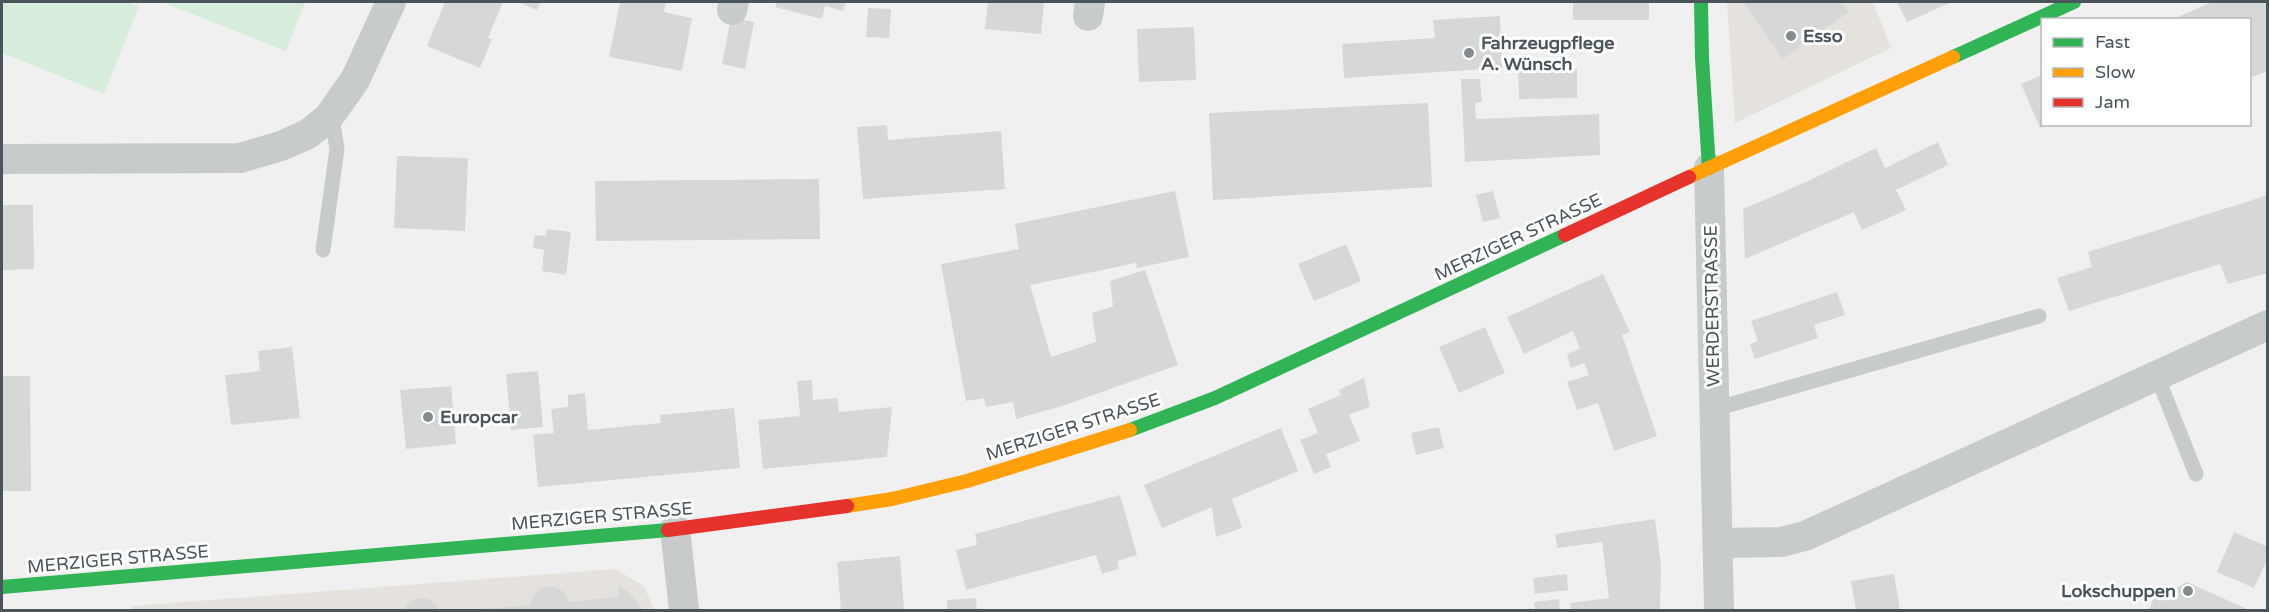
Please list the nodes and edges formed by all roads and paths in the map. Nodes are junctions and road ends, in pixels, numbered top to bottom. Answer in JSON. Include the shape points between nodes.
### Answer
{"nodes":[{"id":1,"x":391,"y":2,"type":"edge"},
{"id":2,"x":1701,"y":2,"type":"edge"},
{"id":3,"x":2074,"y":2,"type":"edge"},
{"id":4,"x":328,"y":118,"type":"junction"},
{"id":5,"x":2,"y":159,"type":"edge"},
{"id":6,"x":1709,"y":168,"type":"junction"},
{"id":7,"x":323,"y":250,"type":"dead end"},
{"id":8,"x":2039,"y":316,"type":"dead end"},
{"id":9,"x":2268,"y":326,"type":"edge"},
{"id":10,"x":2157,"y":376,"type":"junction"},
{"id":11,"x":1715,"y":409,"type":"junction"},
{"id":12,"x":2196,"y":474,"type":"dead end"},
{"id":13,"x":675,"y":529,"type":"junction"},
{"id":14,"x":1719,"y":543,"type":"junction"},
{"id":15,"x":2,"y":587,"type":"edge"},
{"id":16,"x":684,"y":610,"type":"edge"},
{"id":17,"x":1719,"y":610,"type":"edge"}],
"edges":[{"from":1,"to":4,"type":"street","via":[[355,80]]},
{"from":2,"to":6,"type":"main road","name":"WERDERSTRASSE"},
{"from":3,"to":6,"type":"main road","name":"MERZIGER STRASSE"},
{"from":4,"to":5,"type":"street","via":[[308,134],[240,158]]},
{"from":4,"to":7,"type":"lane","via":[[337,149]]},
{"from":6,"to":11,"type":"street","name":"WERDERSTRASSE"},
{"from":6,"to":13,"type":"main road","name":"MERZIGER STRASSE","via":[[1215,398],[1116,435],[967,481],[892,499]]},
{"from":8,"to":11,"type":"lane"},
{"from":9,"to":10,"type":"street"},
{"from":10,"to":12,"type":"lane"},
{"from":10,"to":14,"type":"street","via":[[1805,536],[1781,542]]},
{"from":11,"to":14,"type":"street","name":"WERDERSTRASSE"},
{"from":13,"to":15,"type":"main road","name":"MERZIGER STRASSE"},
{"from":13,"to":16,"type":"street"},
{"from":14,"to":17,"type":"street","name":"WERDERSTRASSE"}]}
